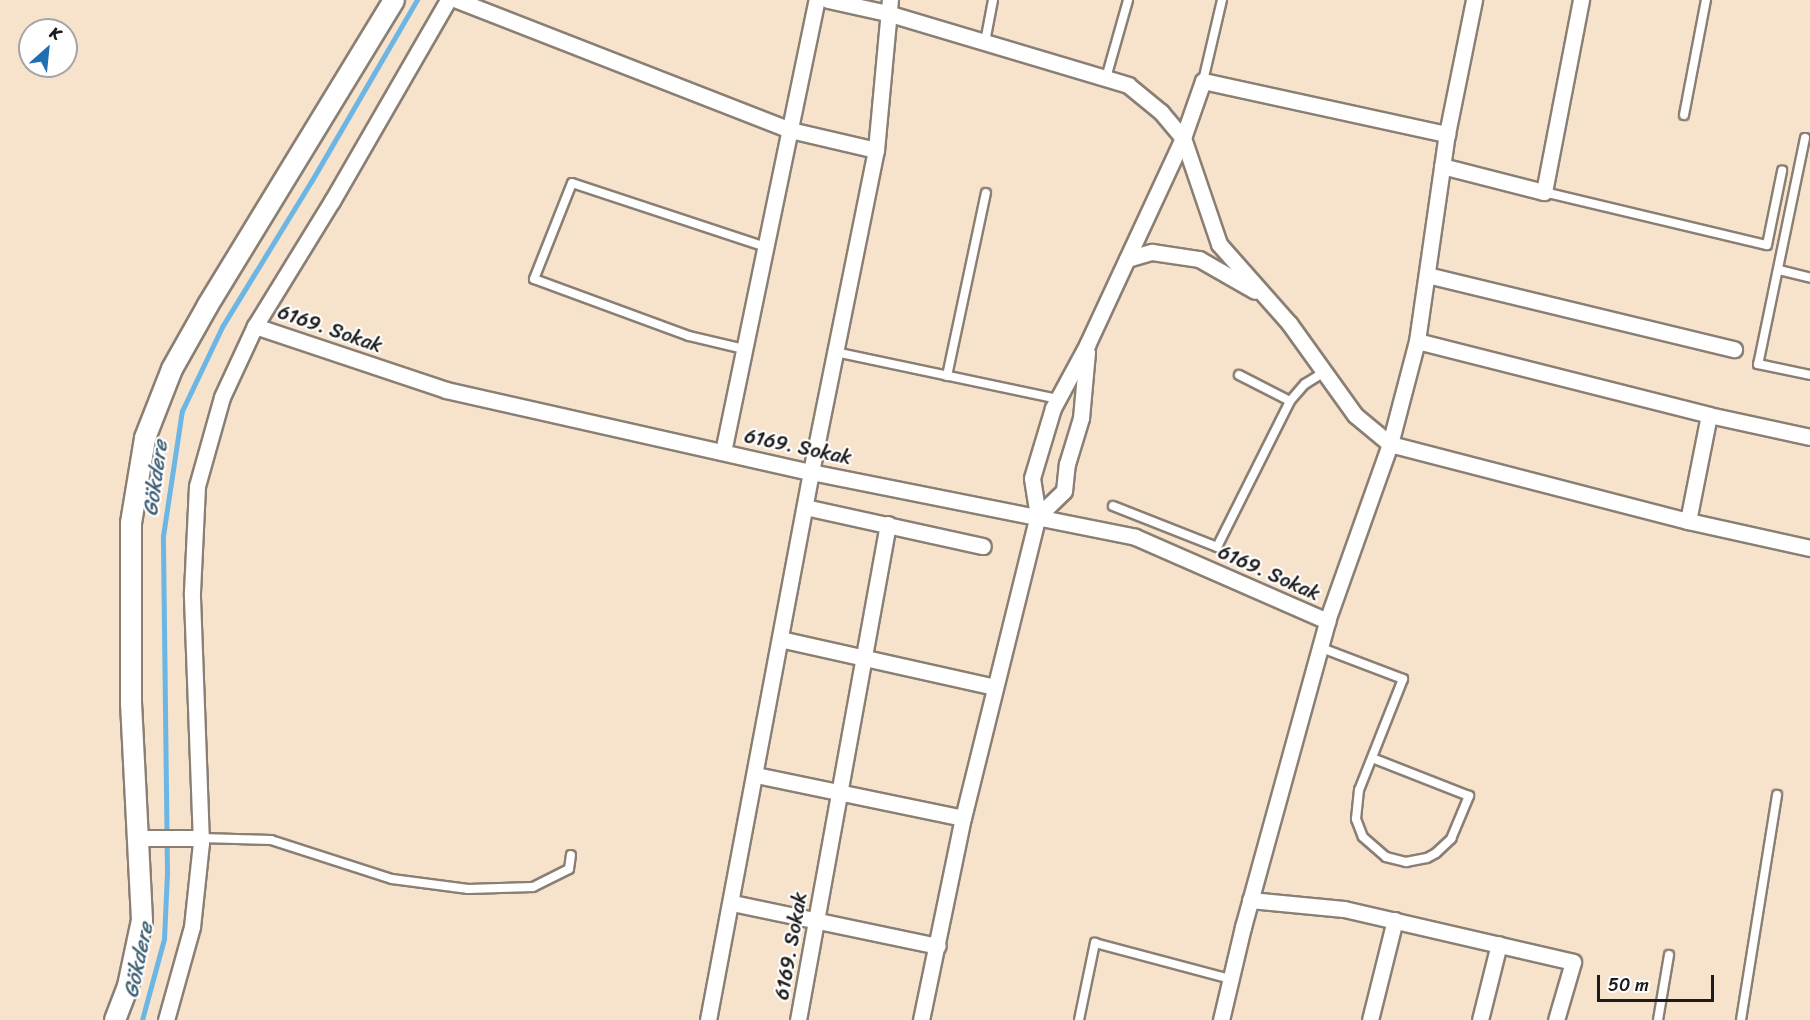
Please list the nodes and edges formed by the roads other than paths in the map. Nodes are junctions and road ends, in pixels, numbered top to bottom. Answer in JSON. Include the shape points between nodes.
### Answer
{"nodes":[{"id":1,"x":394,"y":0,"type":"edge"},
{"id":2,"x":448,"y":0,"type":"edge"},
{"id":3,"x":457,"y":0,"type":"edge"},
{"id":4,"x":817,"y":0,"type":"edge"},
{"id":5,"x":828,"y":0,"type":"edge"},
{"id":6,"x":993,"y":0,"type":"edge"},
{"id":7,"x":1128,"y":0,"type":"edge"},
{"id":8,"x":1222,"y":0,"type":"edge"},
{"id":9,"x":1474,"y":0,"type":"edge"},
{"id":10,"x":1581,"y":0,"type":"edge"},
{"id":11,"x":1706,"y":0,"type":"edge"},
{"id":12,"x":889,"y":7,"type":"edge"},
{"id":13,"x":985,"y":42,"type":"junction"},
{"id":14,"x":1106,"y":78,"type":"junction"},
{"id":15,"x":1203,"y":81,"type":"junction"},
{"id":16,"x":1684,"y":116,"type":"dead end"},
{"id":17,"x":790,"y":130,"type":"junction"},
{"id":18,"x":1447,"y":134,"type":"junction"},
{"id":19,"x":1183,"y":138,"type":"junction"},
{"id":20,"x":1805,"y":138,"type":"dead end"},
{"id":21,"x":876,"y":150,"type":"junction"},
{"id":22,"x":1442,"y":166,"type":"junction"},
{"id":23,"x":1782,"y":171,"type":"dead end"},
{"id":24,"x":1544,"y":192,"type":"junction"},
{"id":25,"x":986,"y":193,"type":"dead end"},
{"id":26,"x":766,"y":247,"type":"junction"},
{"id":27,"x":1127,"y":259,"type":"junction"},
{"id":28,"x":1779,"y":270,"type":"junction"},
{"id":29,"x":1427,"y":275,"type":"junction"},
{"id":30,"x":1810,"y":278,"type":"edge"},
{"id":31,"x":1266,"y":298,"type":"junction"},
{"id":32,"x":255,"y":326,"type":"junction"},
{"id":33,"x":1417,"y":342,"type":"junction"},
{"id":34,"x":1087,"y":345,"type":"junction"},
{"id":35,"x":744,"y":349,"type":"junction"},
{"id":36,"x":1734,"y":350,"type":"dead end"},
{"id":37,"x":835,"y":352,"type":"junction"},
{"id":38,"x":1324,"y":372,"type":"junction"},
{"id":39,"x":947,"y":375,"type":"junction"},
{"id":40,"x":1239,"y":375,"type":"dead end"},
{"id":41,"x":1810,"y":375,"type":"edge"},
{"id":42,"x":1058,"y":399,"type":"junction"},
{"id":43,"x":1290,"y":401,"type":"junction"},
{"id":44,"x":1709,"y":415,"type":"junction"},
{"id":45,"x":1810,"y":437,"type":"edge"},
{"id":46,"x":1390,"y":444,"type":"junction"},
{"id":47,"x":723,"y":452,"type":"junction"},
{"id":48,"x":811,"y":472,"type":"junction"},
{"id":49,"x":1113,"y":506,"type":"dead end"},
{"id":50,"x":805,"y":507,"type":"junction"},
{"id":51,"x":1038,"y":516,"type":"junction"},
{"id":52,"x":1688,"y":521,"type":"junction"},
{"id":53,"x":888,"y":524,"type":"junction"},
{"id":54,"x":983,"y":546,"type":"dead end"},
{"id":55,"x":1810,"y":548,"type":"edge"},
{"id":56,"x":1327,"y":621,"type":"junction"},
{"id":57,"x":780,"y":639,"type":"junction"},
{"id":58,"x":1319,"y":647,"type":"junction"},
{"id":59,"x":864,"y":658,"type":"junction"},
{"id":60,"x":994,"y":687,"type":"junction"},
{"id":61,"x":1372,"y":758,"type":"junction"},
{"id":62,"x":756,"y":775,"type":"junction"},
{"id":63,"x":840,"y":791,"type":"junction"},
{"id":64,"x":1777,"y":795,"type":"dead end"},
{"id":65,"x":963,"y":818,"type":"junction"},
{"id":66,"x":136,"y":838,"type":"junction"},
{"id":67,"x":201,"y":838,"type":"junction"},
{"id":68,"x":571,"y":855,"type":"dead end"},
{"id":69,"x":1250,"y":900,"type":"junction"},
{"id":70,"x":732,"y":903,"type":"junction"},
{"id":71,"x":817,"y":920,"type":"junction"},
{"id":72,"x":1395,"y":920,"type":"junction"},
{"id":73,"x":1499,"y":944,"type":"junction"},
{"id":74,"x":938,"y":946,"type":"junction"},
{"id":75,"x":1669,"y":955,"type":"dead end"},
{"id":76,"x":1230,"y":979,"type":"junction"},
{"id":77,"x":115,"y":1020,"type":"edge"},
{"id":78,"x":166,"y":1020,"type":"edge"},
{"id":79,"x":708,"y":1020,"type":"edge"},
{"id":80,"x":798,"y":1020,"type":"edge"},
{"id":81,"x":921,"y":1020,"type":"edge"},
{"id":82,"x":1079,"y":1020,"type":"edge"},
{"id":83,"x":1221,"y":1020,"type":"edge"},
{"id":84,"x":1370,"y":1020,"type":"edge"},
{"id":85,"x":1480,"y":1020,"type":"edge"},
{"id":86,"x":1556,"y":1020,"type":"edge"},
{"id":87,"x":1658,"y":1020,"type":"edge"},
{"id":88,"x":1741,"y":1020,"type":"edge"}],
"edges":[{"from":1,"to":66,"type":"main road","via":[[204,312],[172,369],[145,438],[131,523]]},
{"from":2,"to":32,"type":"street"},
{"from":3,"to":17,"type":"street"},
{"from":4,"to":17,"type":"street"},
{"from":5,"to":12,"type":"street"},
{"from":6,"to":13,"type":"lane"},
{"from":7,"to":14,"type":"lane"},
{"from":8,"to":15,"type":"lane"},
{"from":9,"to":18,"type":"street"},
{"from":10,"to":24,"type":"street"},
{"from":11,"to":16,"type":"lane"},
{"from":12,"to":13,"type":"street"},
{"from":12,"to":21,"type":"street"},
{"from":13,"to":14,"type":"street"},
{"from":14,"to":19,"type":"street","via":[[1128,85],[1161,112]]},
{"from":15,"to":18,"type":"street"},
{"from":15,"to":19,"type":"street"},
{"from":17,"to":21,"type":"street"},
{"from":17,"to":26,"type":"street"},
{"from":18,"to":22,"type":"street"},
{"from":19,"to":27,"type":"street"},
{"from":19,"to":31,"type":"street","via":[[1220,244]]},
{"from":20,"to":28,"type":"lane"},
{"from":21,"to":37,"type":"street"},
{"from":22,"to":24,"type":"street"},
{"from":22,"to":29,"type":"street"},
{"from":23,"to":24,"type":"lane","via":[[1767,246]]},
{"from":25,"to":39,"type":"lane"},
{"from":26,"to":35,"type":"street"},
{"from":26,"to":35,"type":"lane","via":[[572,183],[534,279],[689,336]]},
{"from":27,"to":31,"type":"street","via":[[1152,252],[1199,259]]},
{"from":27,"to":34,"type":"street"},
{"from":28,"to":30,"type":"lane"},
{"from":28,"to":41,"type":"lane","via":[[1758,364]]},
{"from":29,"to":33,"type":"street"},
{"from":29,"to":36,"type":"street"},
{"from":31,"to":38,"type":"street"},
{"from":32,"to":47,"type":"street","name":"6169. Sokak","via":[[446,390]]},
{"from":32,"to":67,"type":"street","via":[[222,397],[197,486],[192,592]]},
{"from":33,"to":44,"type":"street"},
{"from":33,"to":46,"type":"street"},
{"from":34,"to":42,"type":"street"},
{"from":34,"to":51,"type":"street","via":[[1081,417],[1067,464],[1064,491]]},
{"from":35,"to":47,"type":"street"},
{"from":37,"to":39,"type":"lane"},
{"from":37,"to":48,"type":"street"},
{"from":38,"to":43,"type":"lane","via":[[1305,384]]},
{"from":38,"to":46,"type":"street","via":[[1354,415]]},
{"from":39,"to":42,"type":"lane"},
{"from":40,"to":43,"type":"lane"},
{"from":42,"to":51,"type":"street","via":[[1032,478]]},
{"from":43,"to":49,"type":"lane","via":[[1218,547]]},
{"from":44,"to":45,"type":"street"},
{"from":44,"to":52,"type":"street"},
{"from":46,"to":52,"type":"street"},
{"from":46,"to":56,"type":"street"},
{"from":47,"to":48,"type":"street","name":"6169. Sokak"},
{"from":48,"to":50,"type":"street"},
{"from":48,"to":51,"type":"street","name":"6169. Sokak"},
{"from":50,"to":53,"type":"street"},
{"from":50,"to":57,"type":"street"},
{"from":51,"to":56,"type":"street","name":"6169. Sokak","via":[[1136,537]]},
{"from":51,"to":60,"type":"street"},
{"from":52,"to":55,"type":"street"},
{"from":53,"to":54,"type":"street"},
{"from":53,"to":59,"type":"street","name":"6169. Sokak"},
{"from":56,"to":58,"type":"street"},
{"from":57,"to":59,"type":"street"},
{"from":57,"to":62,"type":"street"},
{"from":58,"to":61,"type":"lane","via":[[1403,679]]},
{"from":58,"to":69,"type":"street"},
{"from":59,"to":60,"type":"street"},
{"from":59,"to":63,"type":"street","name":"6169. Sokak"},
{"from":60,"to":65,"type":"street"},
{"from":61,"to":61,"type":"lane","via":[[1356,799],[1356,819],[1364,837],[1377,852],[1396,860],[1417,861],[1436,853],[1451,839],[1469,796]]},
{"from":62,"to":63,"type":"street"},
{"from":62,"to":70,"type":"street"},
{"from":63,"to":65,"type":"street"},
{"from":63,"to":71,"type":"street","name":"6169. Sokak"},
{"from":64,"to":88,"type":"lane"},
{"from":65,"to":74,"type":"street"},
{"from":66,"to":67,"type":"street"},
{"from":66,"to":77,"type":"main road","via":[[142,920],[128,986]]},
{"from":67,"to":68,"type":"lane","via":[[271,840],[392,879],[468,889],[533,887],[568,869]]},
{"from":67,"to":78,"type":"street","via":[[192,927]]},
{"from":69,"to":72,"type":"street","via":[[1344,909]]},
{"from":69,"to":76,"type":"street"},
{"from":70,"to":71,"type":"street"},
{"from":70,"to":79,"type":"street"},
{"from":71,"to":74,"type":"street"},
{"from":71,"to":80,"type":"street","name":"6169. Sokak"},
{"from":72,"to":73,"type":"street"},
{"from":72,"to":84,"type":"street"},
{"from":73,"to":85,"type":"street"},
{"from":73,"to":86,"type":"street","via":[[1573,962]]},
{"from":74,"to":81,"type":"street"},
{"from":75,"to":87,"type":"lane"},
{"from":76,"to":82,"type":"lane","via":[[1095,943]]},
{"from":76,"to":83,"type":"street"}]}
